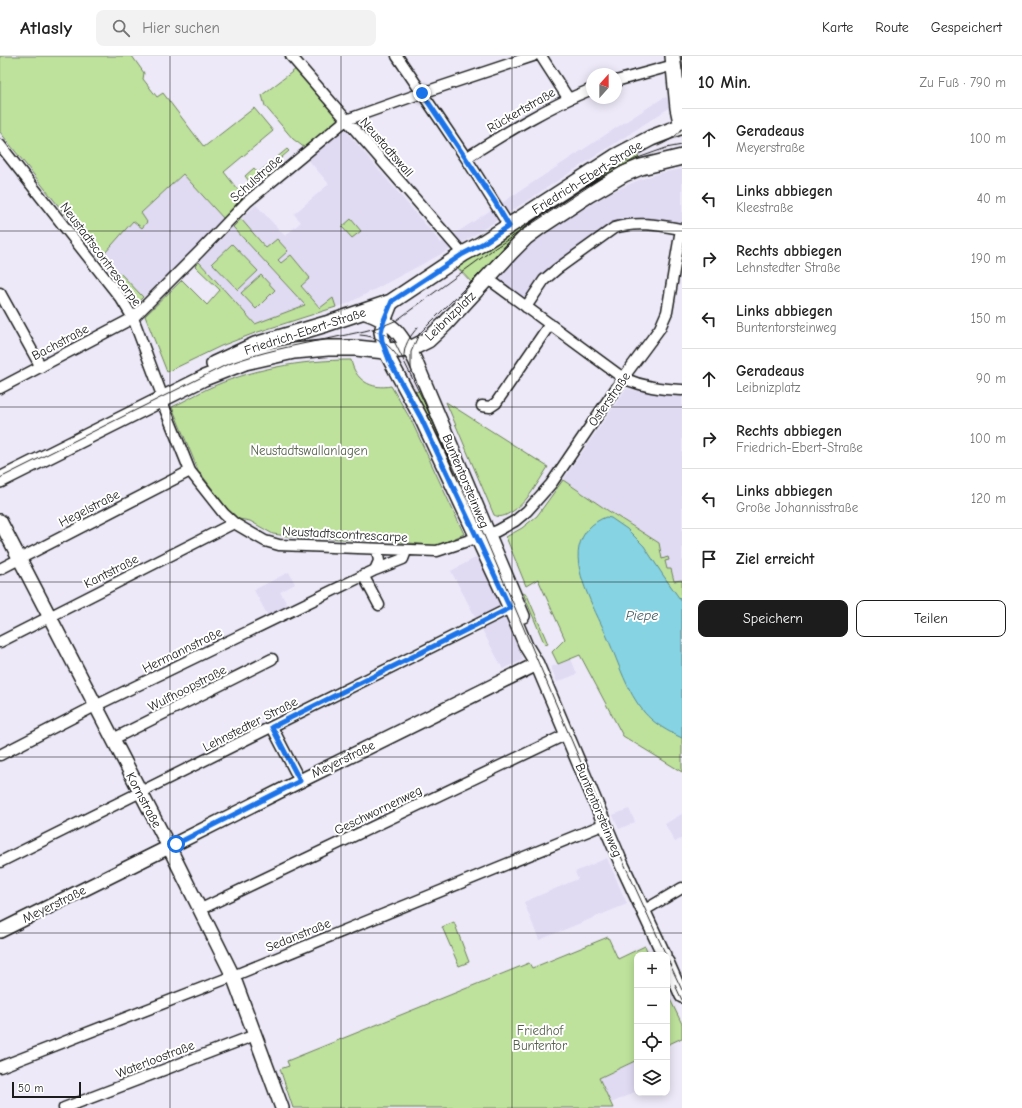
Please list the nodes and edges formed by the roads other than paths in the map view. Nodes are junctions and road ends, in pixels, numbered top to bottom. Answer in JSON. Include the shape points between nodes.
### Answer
{"nodes":[{"id":1,"x":291,"y":56,"type":"edge"},
{"id":2,"x":397,"y":56,"type":"edge"},
{"id":3,"x":533,"y":56,"type":"edge"},
{"id":4,"x":541,"y":56,"type":"edge"},
{"id":5,"x":673,"y":61,"type":"edge"},
{"id":6,"x":622,"y":78,"type":"edge"},
{"id":7,"x":586,"y":91,"type":"edge"},
{"id":8,"x":422,"y":93,"type":"junction"},
{"id":9,"x":568,"y":98,"type":"junction"},
{"id":10,"x":346,"y":120,"type":"junction"},
{"id":11,"x":682,"y":127,"type":"edge"},
{"id":12,"x":0,"y":145,"type":"edge"},
{"id":13,"x":682,"y":157,"type":"edge"},
{"id":14,"x":466,"y":158,"type":"junction"},
{"id":15,"x":509,"y":226,"type":"junction"},
{"id":16,"x":463,"y":254,"type":"junction"},
{"id":17,"x":487,"y":278,"type":"junction"},
{"id":18,"x":0,"y":293,"type":"edge"},
{"id":19,"x":392,"y":301,"type":"junction"},
{"id":20,"x":526,"y":307,"type":"junction"},
{"id":21,"x":363,"y":312,"type":"junction"},
{"id":22,"x":133,"y":318,"type":"junction"},
{"id":23,"x":384,"y":320,"type":"junction"},
{"id":24,"x":550,"y":324,"type":"junction"},
{"id":25,"x":409,"y":349,"type":"junction"},
{"id":26,"x":385,"y":351,"type":"junction"},
{"id":27,"x":41,"y":367,"type":"junction"},
{"id":28,"x":623,"y":378,"type":"junction"},
{"id":29,"x":0,"y":388,"type":"edge"},
{"id":30,"x":682,"y":390,"type":"edge"},
{"id":31,"x":160,"y":395,"type":"junction"},
{"id":32,"x":482,"y":406,"type":"dead end"},
{"id":33,"x":436,"y":410,"type":"joint"},
{"id":34,"x":0,"y":471,"type":"edge"},
{"id":35,"x":190,"y":471,"type":"junction"},
{"id":36,"x":0,"y":480,"type":"edge"},
{"id":37,"x":0,"y":521,"type":"edge"},
{"id":38,"x":234,"y":523,"type":"junction"},
{"id":39,"x":483,"y":536,"type":"junction"},
{"id":40,"x":377,"y":549,"type":"junction"},
{"id":41,"x":406,"y":551,"type":"junction"},
{"id":42,"x":20,"y":559,"type":"junction"},
{"id":43,"x":0,"y":569,"type":"edge"},
{"id":44,"x":375,"y":570,"type":"junction"},
{"id":45,"x":363,"y":576,"type":"junction"},
{"id":46,"x":379,"y":606,"type":"dead end"},
{"id":47,"x":510,"y":608,"type":"junction"},
{"id":48,"x":50,"y":617,"type":"junction"},
{"id":49,"x":0,"y":642,"type":"edge"},
{"id":50,"x":272,"y":660,"type":"dead end"},
{"id":51,"x":537,"y":664,"type":"junction"},
{"id":52,"x":95,"y":706,"type":"junction"},
{"id":53,"x":272,"y":727,"type":"junction"},
{"id":54,"x":567,"y":734,"type":"junction"},
{"id":55,"x":113,"y":740,"type":"junction"},
{"id":56,"x":0,"y":755,"type":"edge"},
{"id":57,"x":300,"y":781,"type":"junction"},
{"id":58,"x":140,"y":793,"type":"junction"},
{"id":59,"x":605,"y":824,"type":"junction"},
{"id":60,"x":169,"y":847,"type":"junction"},
{"id":61,"x":0,"y":862,"type":"edge"},
{"id":62,"x":682,"y":888,"type":"edge"},
{"id":63,"x":201,"y":909,"type":"junction"},
{"id":64,"x":643,"y":911,"type":"junction"},
{"id":65,"x":0,"y":931,"type":"edge"},
{"id":66,"x":663,"y":952,"type":"edge"},
{"id":67,"x":670,"y":969,"type":"edge"},
{"id":68,"x":233,"y":976,"type":"junction"},
{"id":69,"x":682,"y":996,"type":"edge"},
{"id":70,"x":255,"y":1035,"type":"junction"},
{"id":71,"x":0,"y":1067,"type":"edge"},
{"id":72,"x":64,"y":1108,"type":"edge"},
{"id":73,"x":282,"y":1108,"type":"edge"}],
"edges":[{"from":1,"to":10,"type":"street","name":"Neustadtswall"},
{"from":2,"to":8,"type":"street"},
{"from":3,"to":8,"type":"street","name":"Schulstraße"},
{"from":4,"to":9,"type":"street"},
{"from":5,"to":6,"type":"street"},
{"from":5,"to":11,"type":"main road"},
{"from":7,"to":9,"type":"street","name":"Rückertstraße"},
{"from":8,"to":10,"type":"street","name":"Schulstraße"},
{"from":8,"to":14,"type":"street"},
{"from":9,"to":14,"type":"street","name":"Rückertstraße"},
{"from":10,"to":16,"type":"street","name":"Neustadtswall"},
{"from":10,"to":22,"type":"street","name":"Schulstraße","via":[[251,198]]},
{"from":11,"to":15,"type":"main road","name":"Friedrich-Ebert-Straße","via":[[651,138],[615,157]]},
{"from":12,"to":22,"type":"street","name":"Neustadtscontrescarpe","via":[[122,300]]},
{"from":13,"to":17,"type":"main road","name":"Friedrich-Ebert-Straße","via":[[641,167],[588,195],[526,237]]},
{"from":14,"to":15,"type":"street"},
{"from":15,"to":16,"type":"main road","name":"Friedrich-Ebert-Straße"},
{"from":16,"to":19,"type":"main road","name":"Friedrich-Ebert-Straße"},
{"from":17,"to":20,"type":"street"},
{"from":17,"to":25,"type":"main road","name":"Leibnizplatz","via":[[428,340]]},
{"from":18,"to":27,"type":"street"},
{"from":19,"to":21,"type":"main road","name":"Friedrich-Ebert-Straße"},
{"from":19,"to":23,"type":"street"},
{"from":20,"to":24,"type":"street"},
{"from":20,"to":28,"type":"street","name":"Osterstraße","via":[[544,280],[614,228],[625,224],[643,224],[681,229],[667,312],[660,328]]},
{"from":21,"to":23,"type":"street","name":"Leibnizplatz"},
{"from":21,"to":31,"type":"main road","name":"Friedrich-Ebert-Straße","via":[[255,345],[210,365]]},
{"from":22,"to":27,"type":"street","name":"Bachstraße"},
{"from":22,"to":31,"type":"street","name":"Neustadtscontrescarpe"},
{"from":23,"to":25,"type":"street","name":"Leibnizplatz","via":[[398,333]]},
{"from":23,"to":26,"type":"street","via":[[381,332]]},
{"from":24,"to":28,"type":"street"},
{"from":24,"to":32,"type":"street","via":[[496,403],[490,407]]},
{"from":25,"to":26,"type":"main road","name":"Leibnizplatz"},
{"from":25,"to":33,"type":"street","name":"Leibnizplatz"},
{"from":26,"to":31,"type":"main road","name":"Friedrich-Ebert-Straße","via":[[328,348],[294,351],[245,362]]},
{"from":26,"to":39,"type":"street","name":"Buntentorsteinweg"},
{"from":27,"to":29,"type":"street","name":"Bachstraße"},
{"from":28,"to":30,"type":"street","via":[[652,388]]},
{"from":28,"to":39,"type":"street","name":"Osterstraße","via":[[536,502],[515,521]]},
{"from":31,"to":34,"type":"main road","name":"Friedrich-Ebert-Straße"},
{"from":31,"to":35,"type":"street","name":"Neustadtscontrescarpe"},
{"from":31,"to":36,"type":"main road","name":"Friedrich-Ebert-Straße"},
{"from":33,"to":39,"type":"street","name":"Buntentorsteinweg"},
{"from":35,"to":38,"type":"street","name":"Neustadtscontrescarpe"},
{"from":35,"to":42,"type":"street","name":"Hegelstraße"},
{"from":37,"to":42,"type":"street","name":"Kornstraße"},
{"from":38,"to":40,"type":"street","name":"Neustadtscontrescarpe","via":[[265,541],[279,544]]},
{"from":38,"to":48,"type":"street","name":"Kantstraße"},
{"from":39,"to":41,"type":"street","name":"Neustadtscontrescarpe","via":[[437,551]]},
{"from":39,"to":47,"type":"street","name":"Buntentorsteinweg"},
{"from":39,"to":51,"type":"street","name":"Buntentorsteinweg","via":[[534,643]]},
{"from":40,"to":41,"type":"street","name":"Neustadtscontrescarpe"},
{"from":40,"to":44,"type":"street","via":[[379,561]]},
{"from":41,"to":44,"type":"street","name":"Hermannstraße","via":[[403,559]]},
{"from":42,"to":43,"type":"street","name":"Hegelstraße"},
{"from":42,"to":48,"type":"street","name":"Kornstraße"},
{"from":44,"to":45,"type":"street","name":"Hermannstraße"},
{"from":45,"to":46,"type":"street"},
{"from":45,"to":52,"type":"street","name":"Hermannstraße"},
{"from":47,"to":51,"type":"street","name":"Buntentorsteinweg","via":[[526,646]]},
{"from":47,"to":53,"type":"street","name":"Lehnstedter Straße"},
{"from":48,"to":49,"type":"street","name":"Kantstraße"},
{"from":48,"to":52,"type":"street","name":"Kornstraße"},
{"from":50,"to":55,"type":"street","name":"Wulfhoopstraße"},
{"from":51,"to":54,"type":"street","name":"Buntentorsteinweg"},
{"from":51,"to":57,"type":"street","name":"Meyerstraße"},
{"from":52,"to":55,"type":"street","name":"Kornstraße"},
{"from":52,"to":56,"type":"street","name":"Hermannstraße"},
{"from":53,"to":57,"type":"street"},
{"from":53,"to":58,"type":"street","name":"Lehnstedter Straße"},
{"from":54,"to":59,"type":"street","name":"Buntentorsteinweg"},
{"from":54,"to":63,"type":"street","name":"Geschwornenweg"},
{"from":55,"to":58,"type":"street","name":"Kornstraße"},
{"from":57,"to":60,"type":"street","name":"Meyerstraße"},
{"from":58,"to":60,"type":"street","name":"Kornstraße"},
{"from":58,"to":61,"type":"street","name":"Lehnstedter Straße"},
{"from":59,"to":64,"type":"street","name":"Buntentorsteinweg"},
{"from":59,"to":68,"type":"street","name":"Sedanstraße"},
{"from":60,"to":63,"type":"street","name":"Kornstraße"},
{"from":60,"to":65,"type":"street","name":"Meyerstraße"},
{"from":62,"to":64,"type":"street"},
{"from":63,"to":68,"type":"street","name":"Kornstraße"},
{"from":64,"to":66,"type":"street","name":"Buntentorsteinweg"},
{"from":67,"to":69,"type":"street"},
{"from":68,"to":70,"type":"street","name":"Kornstraße"},
{"from":68,"to":71,"type":"street","name":"Sedanstraße"},
{"from":70,"to":72,"type":"street","name":"Waterloostraße"},
{"from":70,"to":73,"type":"street","name":"Kornstraße"}]}
